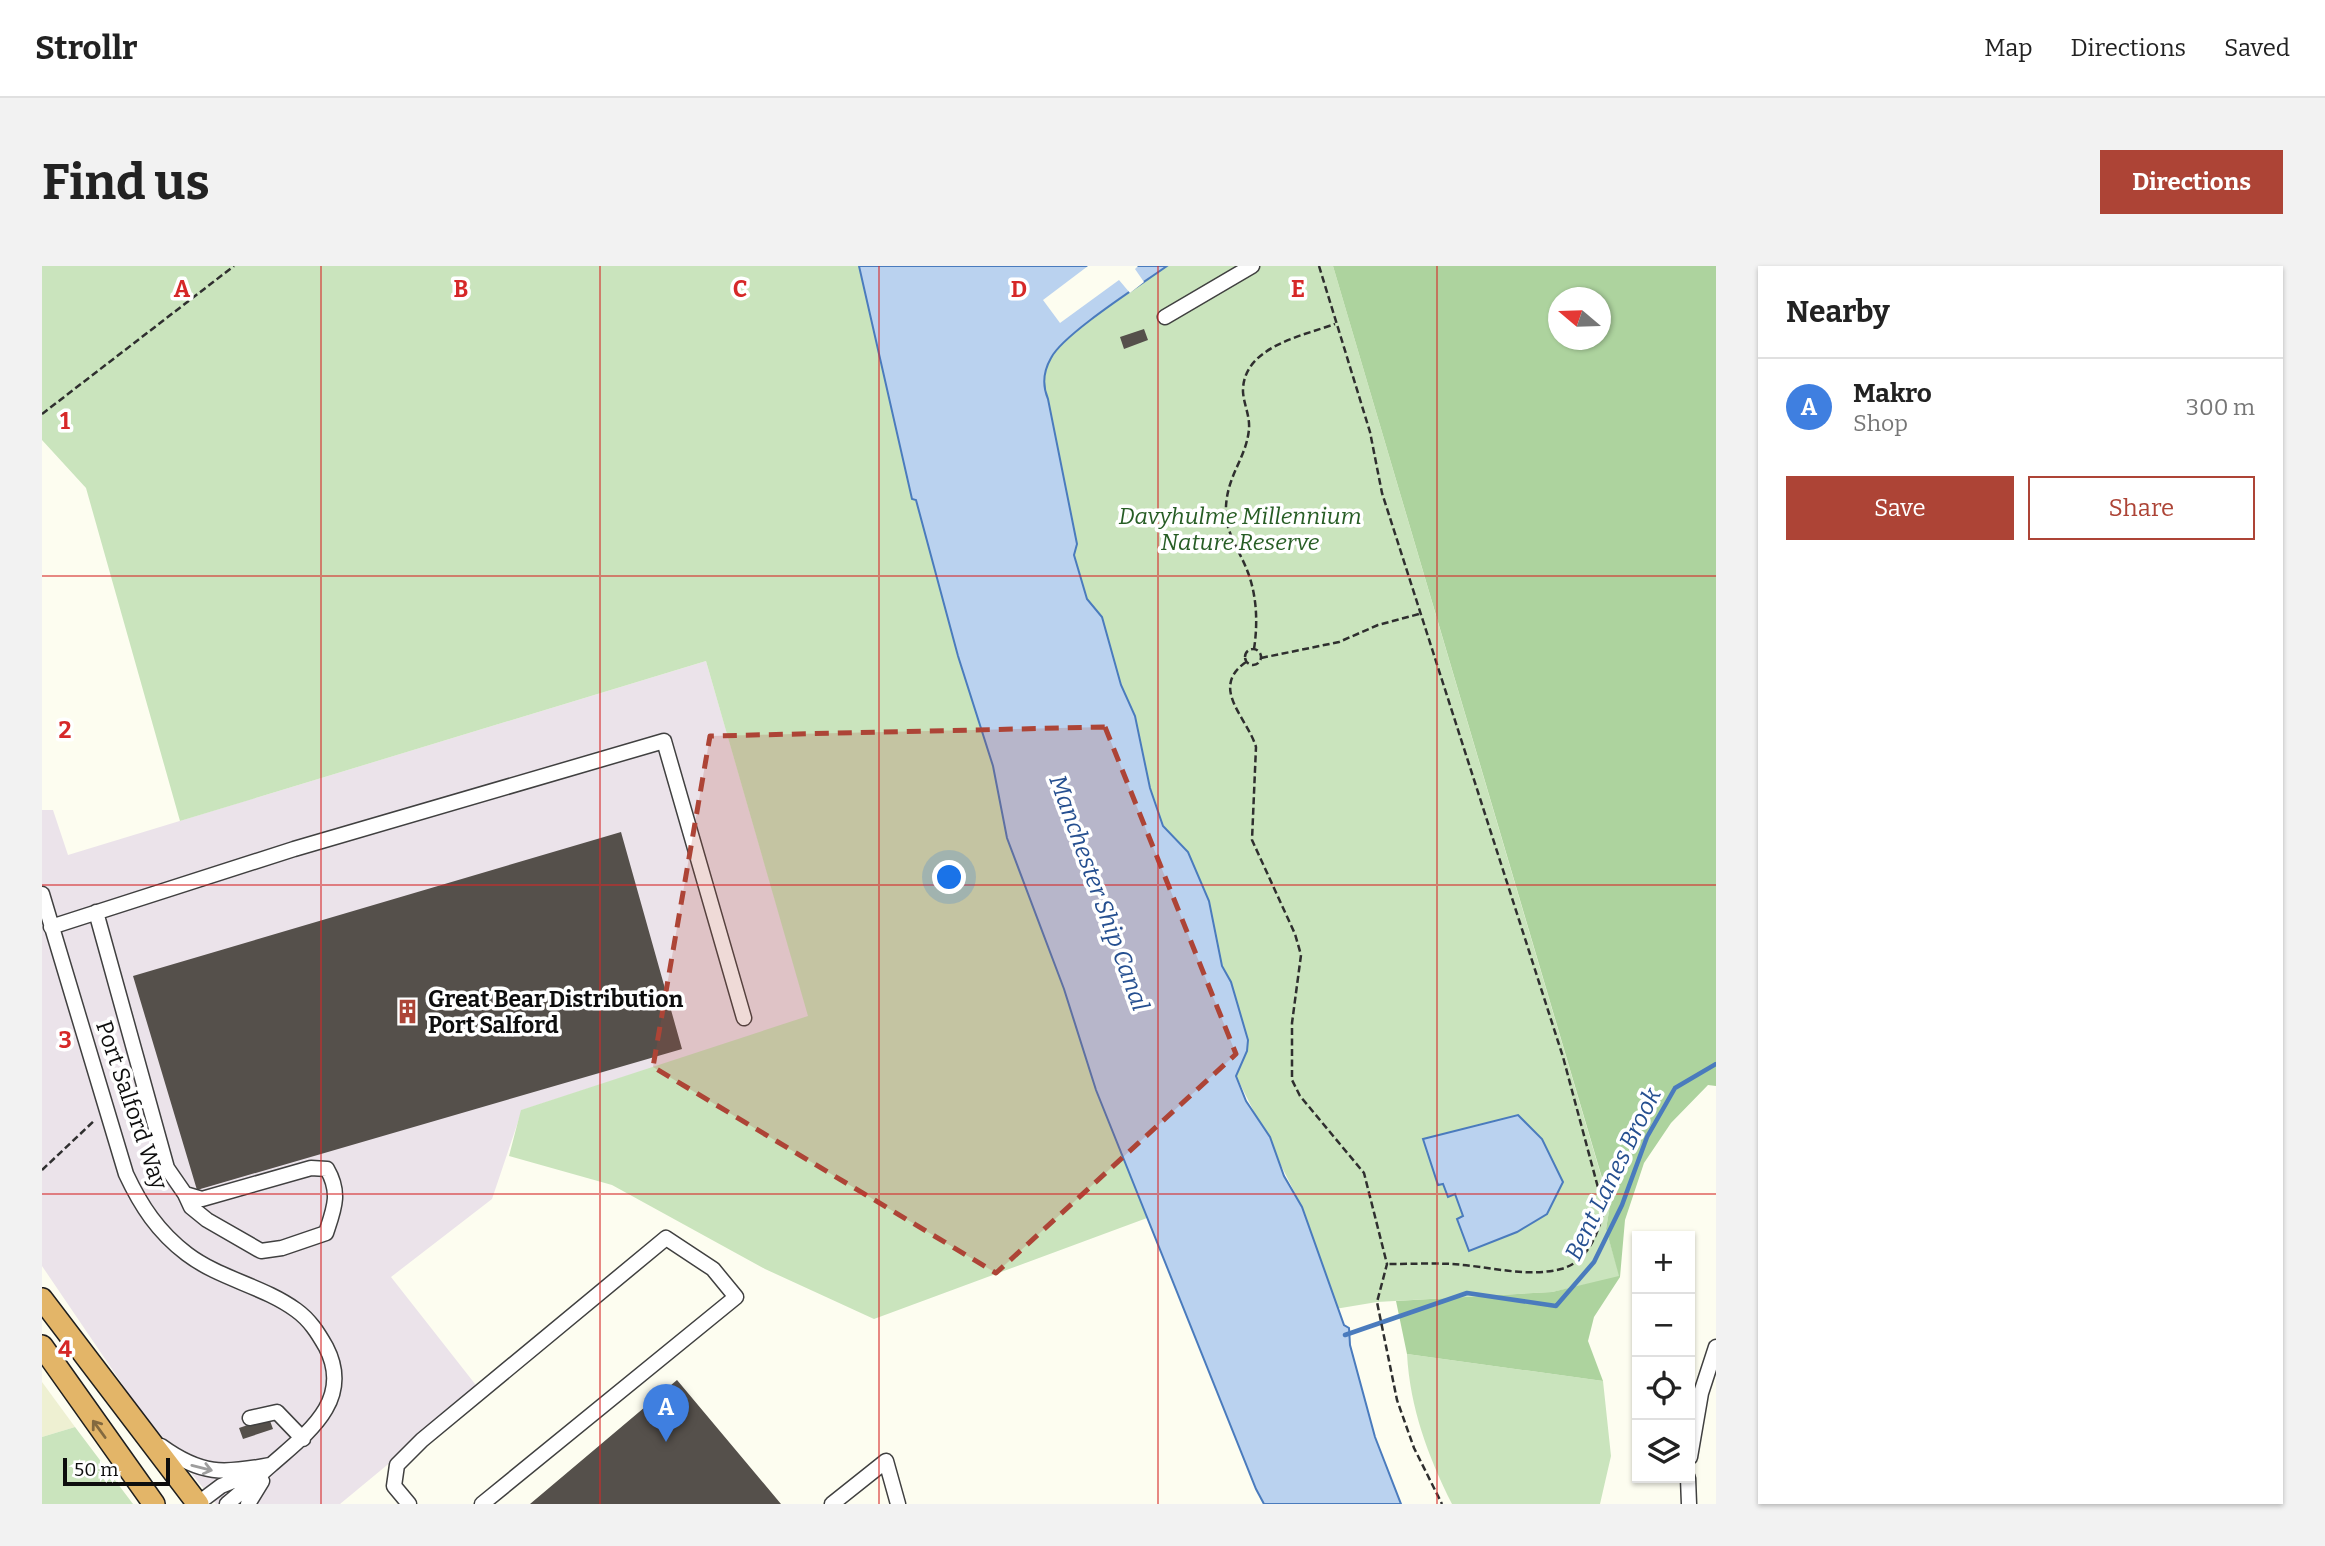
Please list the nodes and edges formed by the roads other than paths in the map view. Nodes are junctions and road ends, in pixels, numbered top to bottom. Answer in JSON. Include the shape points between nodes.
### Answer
{"nodes":[{"id":1,"x":1252,"y":266,"type":"edge"},
{"id":2,"x":1165,"y":317,"type":"dead end"},
{"id":3,"x":42,"y":894,"type":"edge"},
{"id":4,"x":96,"y":912,"type":"junction"},
{"id":5,"x":51,"y":927,"type":"junction"},
{"id":6,"x":744,"y":1018,"type":"dead end"},
{"id":7,"x":184,"y":1194,"type":"junction"},
{"id":8,"x":42,"y":1299,"type":"edge"},
{"id":9,"x":42,"y":1346,"type":"edge"},
{"id":10,"x":1716,"y":1347,"type":"edge"},
{"id":11,"x":1700,"y":1393,"type":"junction"},
{"id":12,"x":1716,"y":1395,"type":"edge"},
{"id":13,"x":250,"y":1418,"type":"dead end"},
{"id":14,"x":1695,"y":1425,"type":"edge"},
{"id":15,"x":144,"y":1434,"type":"junction"},
{"id":16,"x":303,"y":1440,"type":"junction"},
{"id":17,"x":271,"y":1465,"type":"junction"},
{"id":18,"x":1688,"y":1483,"type":"edge"},
{"id":19,"x":153,"y":1504,"type":"edge"},
{"id":20,"x":198,"y":1504,"type":"edge"},
{"id":21,"x":227,"y":1504,"type":"edge"},
{"id":22,"x":248,"y":1504,"type":"edge"},
{"id":23,"x":410,"y":1504,"type":"edge"},
{"id":24,"x":482,"y":1504,"type":"edge"},
{"id":25,"x":832,"y":1504,"type":"edge"},
{"id":26,"x":898,"y":1504,"type":"edge"},
{"id":27,"x":1689,"y":1504,"type":"edge"}],
"edges":[{"from":1,"to":2,"type":"street"},
{"from":3,"to":5,"type":"street","name":"Port Salford Way"},
{"from":4,"to":5,"type":"street"},
{"from":4,"to":6,"type":"street","via":[[664,741]]},
{"from":4,"to":7,"type":"street","via":[[167,1168]]},
{"from":5,"to":16,"type":"street","name":"Port Salford Way","via":[[126,1174],[142,1208],[163,1233],[211,1270],[295,1309],[314,1326],[328,1351],[335,1382],[326,1412]]},
{"from":7,"to":7,"type":"street","via":[[202,1199],[312,1168],[327,1169],[336,1184],[326,1233],[261,1251],[207,1220]]},
{"from":8,"to":15,"type":"highway"},
{"from":19,"to":9,"type":"highway","one_way":true},
{"from":10,"to":11,"type":"street"},
{"from":11,"to":12,"type":"street"},
{"from":11,"to":14,"type":"street"},
{"from":13,"to":16,"type":"street","via":[[277,1412]]},
{"from":15,"to":17,"type":"street","name":"Port Salford Way","one_way":true,"via":[[189,1465],[209,1471]]},
{"from":15,"to":20,"type":"highway"},
{"from":16,"to":17,"type":"street","name":"Port Salford Way"},
{"from":17,"to":20,"type":"street","name":"Port Salford Way","via":[[221,1486]]},
{"from":17,"to":21,"type":"street","name":"Port Salford Way"},
{"from":17,"to":22,"type":"street","name":"Port Salford Way"},
{"from":18,"to":27,"type":"street"},
{"from":23,"to":24,"type":"street","via":[[394,1486],[397,1465],[666,1238],[713,1269],[736,1297]]},
{"from":25,"to":26,"type":"street","via":[[886,1461]]}]}
